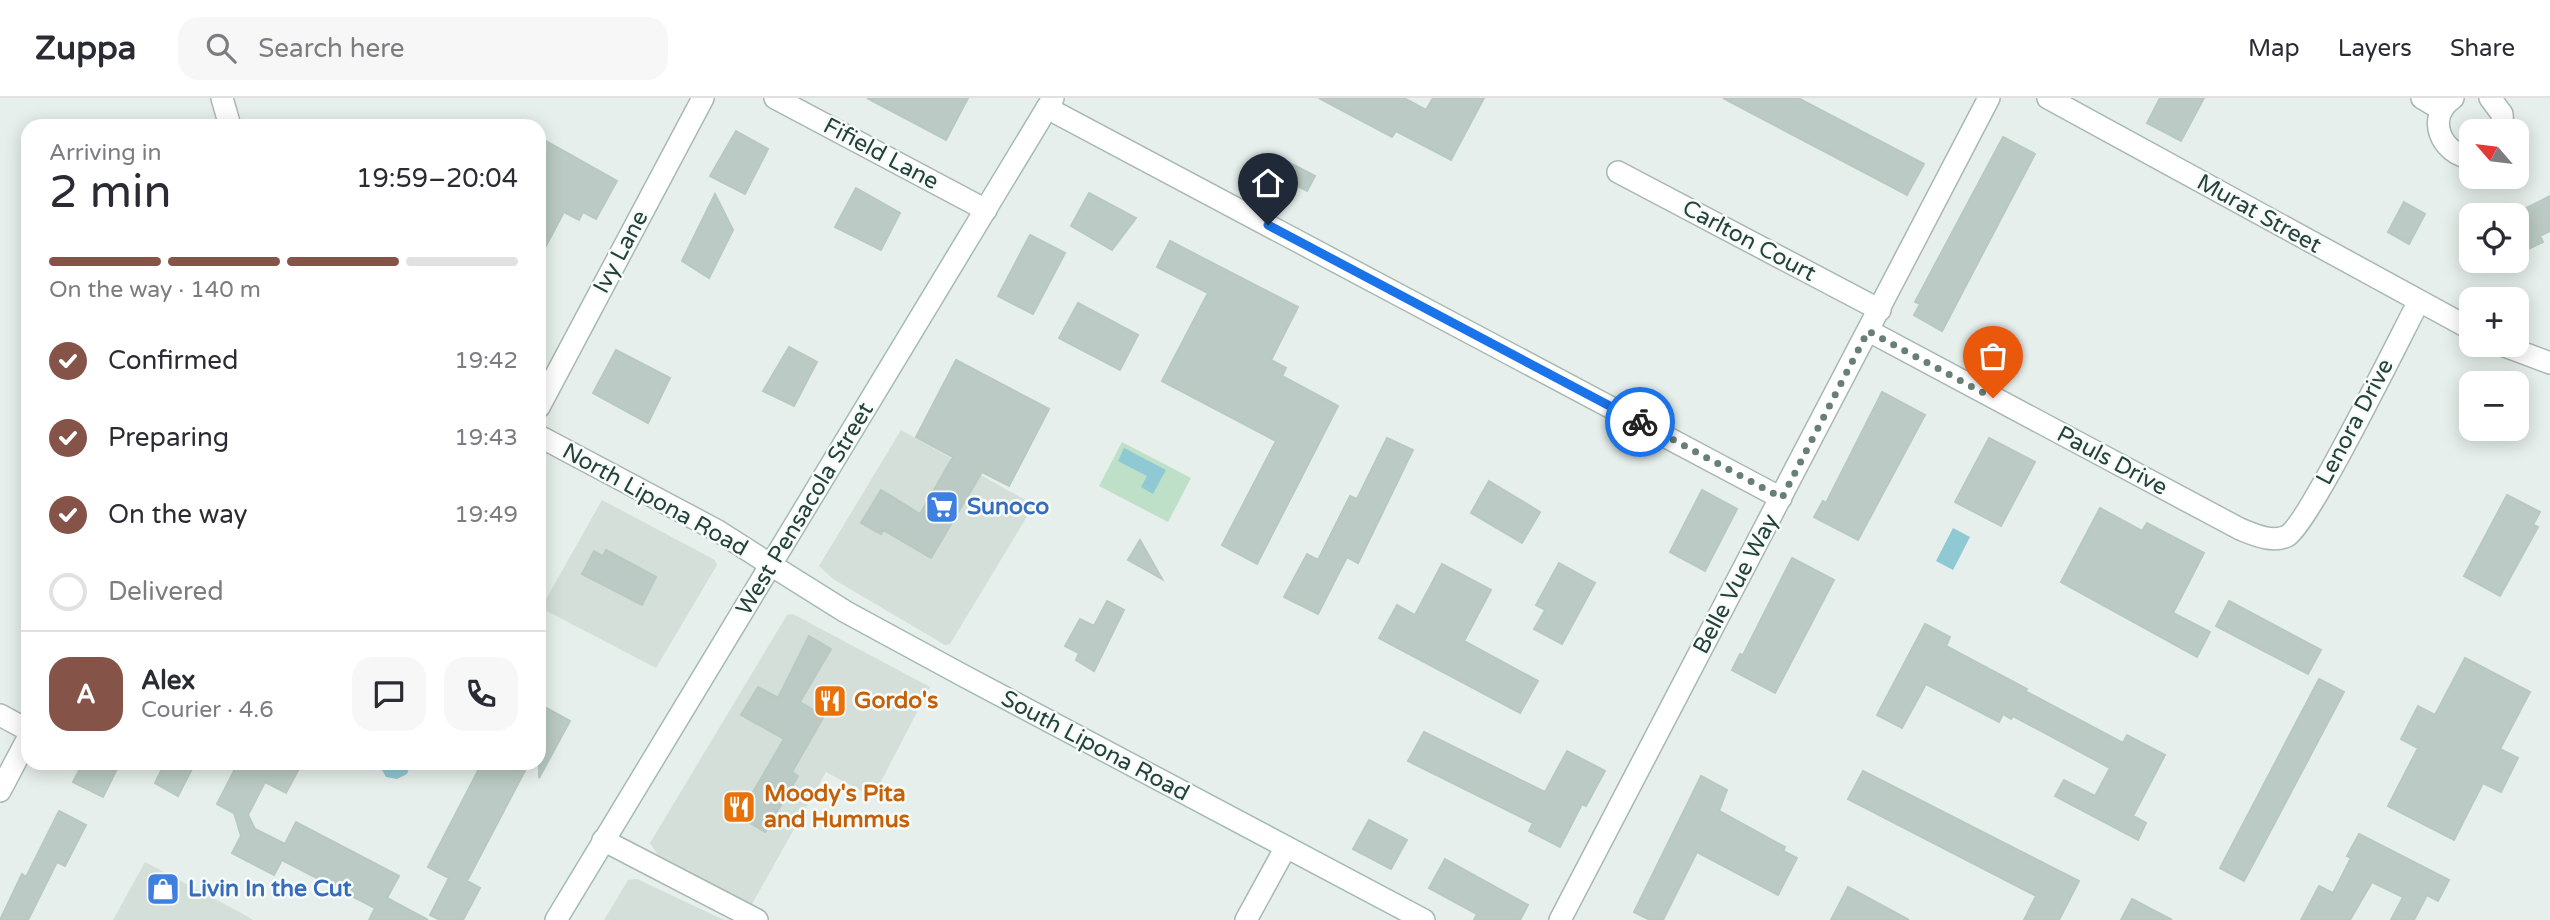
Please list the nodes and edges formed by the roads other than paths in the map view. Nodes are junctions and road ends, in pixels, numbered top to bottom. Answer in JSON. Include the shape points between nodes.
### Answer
{"nodes":[{"id":1,"x":222,"y":98,"type":"edge"},
{"id":2,"x":703,"y":98,"type":"edge"},
{"id":3,"x":775,"y":98,"type":"edge"},
{"id":4,"x":1989,"y":98,"type":"edge"},
{"id":5,"x":2048,"y":98,"type":"edge"},
{"id":6,"x":2422,"y":98,"type":"edge"},
{"id":7,"x":2490,"y":98,"type":"edge"},
{"id":8,"x":1050,"y":103,"type":"edge"},
{"id":9,"x":2448,"y":104,"type":"edge"},
{"id":10,"x":228,"y":119,"type":"edge"},
{"id":11,"x":2502,"y":119,"type":"edge"},
{"id":12,"x":2459,"y":155,"type":"edge"},
{"id":13,"x":1618,"y":172,"type":"dead end"},
{"id":14,"x":986,"y":210,"type":"junction"},
{"id":15,"x":2419,"y":301,"type":"junction"},
{"id":16,"x":1880,"y":310,"type":"junction"},
{"id":17,"x":2459,"y":323,"type":"edge"},
{"id":18,"x":1868,"y":331,"type":"junction"},
{"id":19,"x":2529,"y":355,"type":"edge"},
{"id":20,"x":2550,"y":363,"type":"edge"},
{"id":21,"x":546,"y":394,"type":"edge"},
{"id":22,"x":546,"y":440,"type":"edge"},
{"id":23,"x":1782,"y":498,"type":"junction"},
{"id":24,"x":2285,"y":537,"type":"joint"},
{"id":25,"x":771,"y":565,"type":"junction"},
{"id":26,"x":0,"y":715,"type":"edge"},
{"id":27,"x":21,"y":726,"type":"edge"},
{"id":28,"x":21,"y":751,"type":"edge"},
{"id":29,"x":0,"y":791,"type":"edge"},
{"id":30,"x":603,"y":840,"type":"junction"},
{"id":31,"x":1286,"y":847,"type":"junction"},
{"id":32,"x":556,"y":920,"type":"edge"},
{"id":33,"x":757,"y":920,"type":"edge"},
{"id":34,"x":1246,"y":920,"type":"edge"},
{"id":35,"x":1424,"y":920,"type":"edge"},
{"id":36,"x":1560,"y":920,"type":"edge"}],
"edges":[{"from":1,"to":10,"type":"street"},
{"from":2,"to":21,"type":"street","name":"Ivy Lane"},
{"from":3,"to":14,"type":"street","name":"Fifield Lane"},
{"from":4,"to":16,"type":"street","name":"Belle Vue Way"},
{"from":5,"to":15,"type":"street","name":"Murat Street"},
{"from":6,"to":9,"type":"street"},
{"from":7,"to":11,"type":"street"},
{"from":8,"to":14,"type":"street","name":"West Pensacola Street"},
{"from":8,"to":23,"type":"street"},
{"from":9,"to":12,"type":"street","via":[[2439,131]]},
{"from":13,"to":16,"type":"street","name":"Carlton Court"},
{"from":14,"to":25,"type":"street","name":"West Pensacola Street"},
{"from":15,"to":17,"type":"street","name":"Murat Street"},
{"from":15,"to":24,"type":"street","name":"Lenora Drive","via":[[2322,486],[2294,531]]},
{"from":16,"to":18,"type":"street","name":"Belle Vue Way"},
{"from":18,"to":23,"type":"street","name":"Belle Vue Way"},
{"from":18,"to":24,"type":"street","name":"Pauls Drive","via":[[2241,529],[2261,537]]},
{"from":19,"to":20,"type":"street"},
{"from":22,"to":25,"type":"street","name":"North Lipona Road","via":[[718,531]]},
{"from":23,"to":36,"type":"street","name":"Belle Vue Way"},
{"from":25,"to":30,"type":"street","name":"West Pensacola Street"},
{"from":25,"to":31,"type":"street","name":"South Lipona Road","via":[[846,612]]},
{"from":26,"to":27,"type":"street"},
{"from":28,"to":29,"type":"street"},
{"from":30,"to":32,"type":"street","name":"West Pensacola Street"},
{"from":30,"to":33,"type":"street"},
{"from":31,"to":34,"type":"street"},
{"from":31,"to":35,"type":"street","name":"South Lipona Road"}]}
